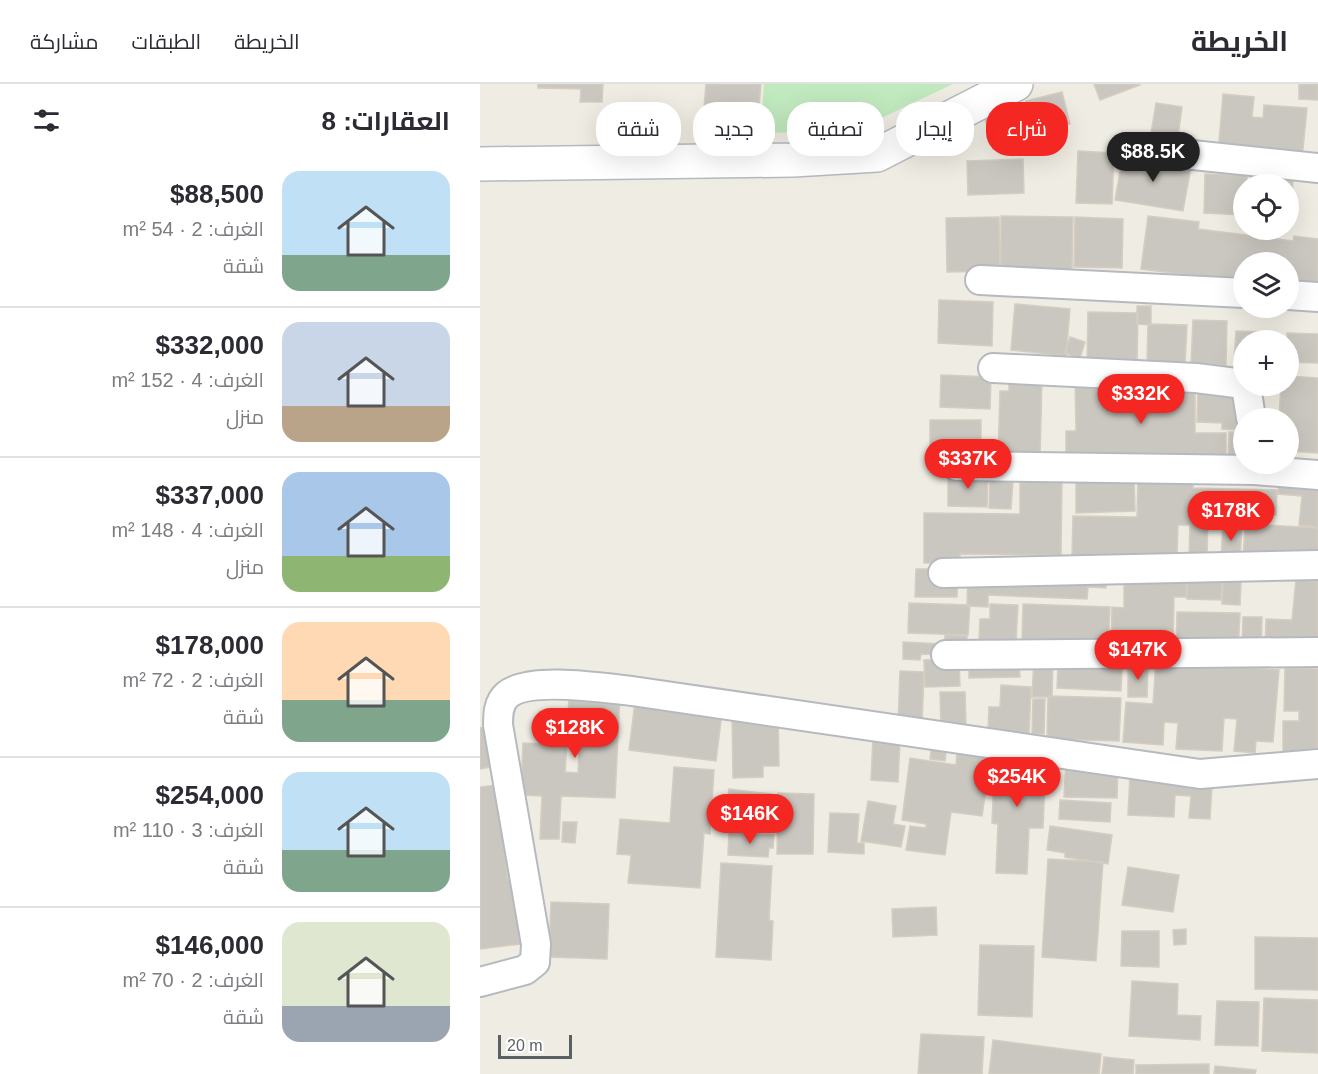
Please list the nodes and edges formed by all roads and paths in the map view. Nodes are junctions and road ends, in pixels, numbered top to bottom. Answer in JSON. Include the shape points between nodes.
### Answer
{"nodes":[{"id":1,"x":1016,"y":84,"type":"edge"},
{"id":2,"x":1125,"y":148,"type":"dead end"},
{"id":3,"x":480,"y":164,"type":"edge"},
{"id":4,"x":1318,"y":168,"type":"edge"},
{"id":5,"x":980,"y":280,"type":"dead end"},
{"id":6,"x":1233,"y":292,"type":"edge"},
{"id":7,"x":1299,"y":296,"type":"edge"},
{"id":8,"x":1318,"y":297,"type":"edge"},
{"id":9,"x":993,"y":368,"type":"dead end"},
{"id":10,"x":1233,"y":383,"type":"edge"},
{"id":11,"x":957,"y":466,"type":"dead end"},
{"id":12,"x":1233,"y":467,"type":"edge"},
{"id":13,"x":1299,"y":473,"type":"edge"},
{"id":14,"x":1318,"y":475,"type":"edge"},
{"id":15,"x":1318,"y":565,"type":"edge"},
{"id":16,"x":943,"y":573,"type":"dead end"},
{"id":17,"x":1318,"y":652,"type":"edge"},
{"id":18,"x":946,"y":655,"type":"dead end"},
{"id":19,"x":1318,"y":765,"type":"edge"},
{"id":20,"x":480,"y":982,"type":"edge"}],
"edges":[{"from":1,"to":3,"type":"street","via":[[877,155],[793,160]]},
{"from":2,"to":4,"type":"street"},
{"from":5,"to":6,"type":"street"},
{"from":7,"to":8,"type":"street"},
{"from":9,"to":10,"type":"street"},
{"from":11,"to":12,"type":"street"},
{"from":13,"to":14,"type":"street"},
{"from":15,"to":16,"type":"street"},
{"from":17,"to":18,"type":"street"},
{"from":19,"to":20,"type":"street","via":[[1200,774],[632,691],[566,684],[518,688],[506,696],[498,710],[498,725],[536,944],[535,962],[525,970]]}]}
